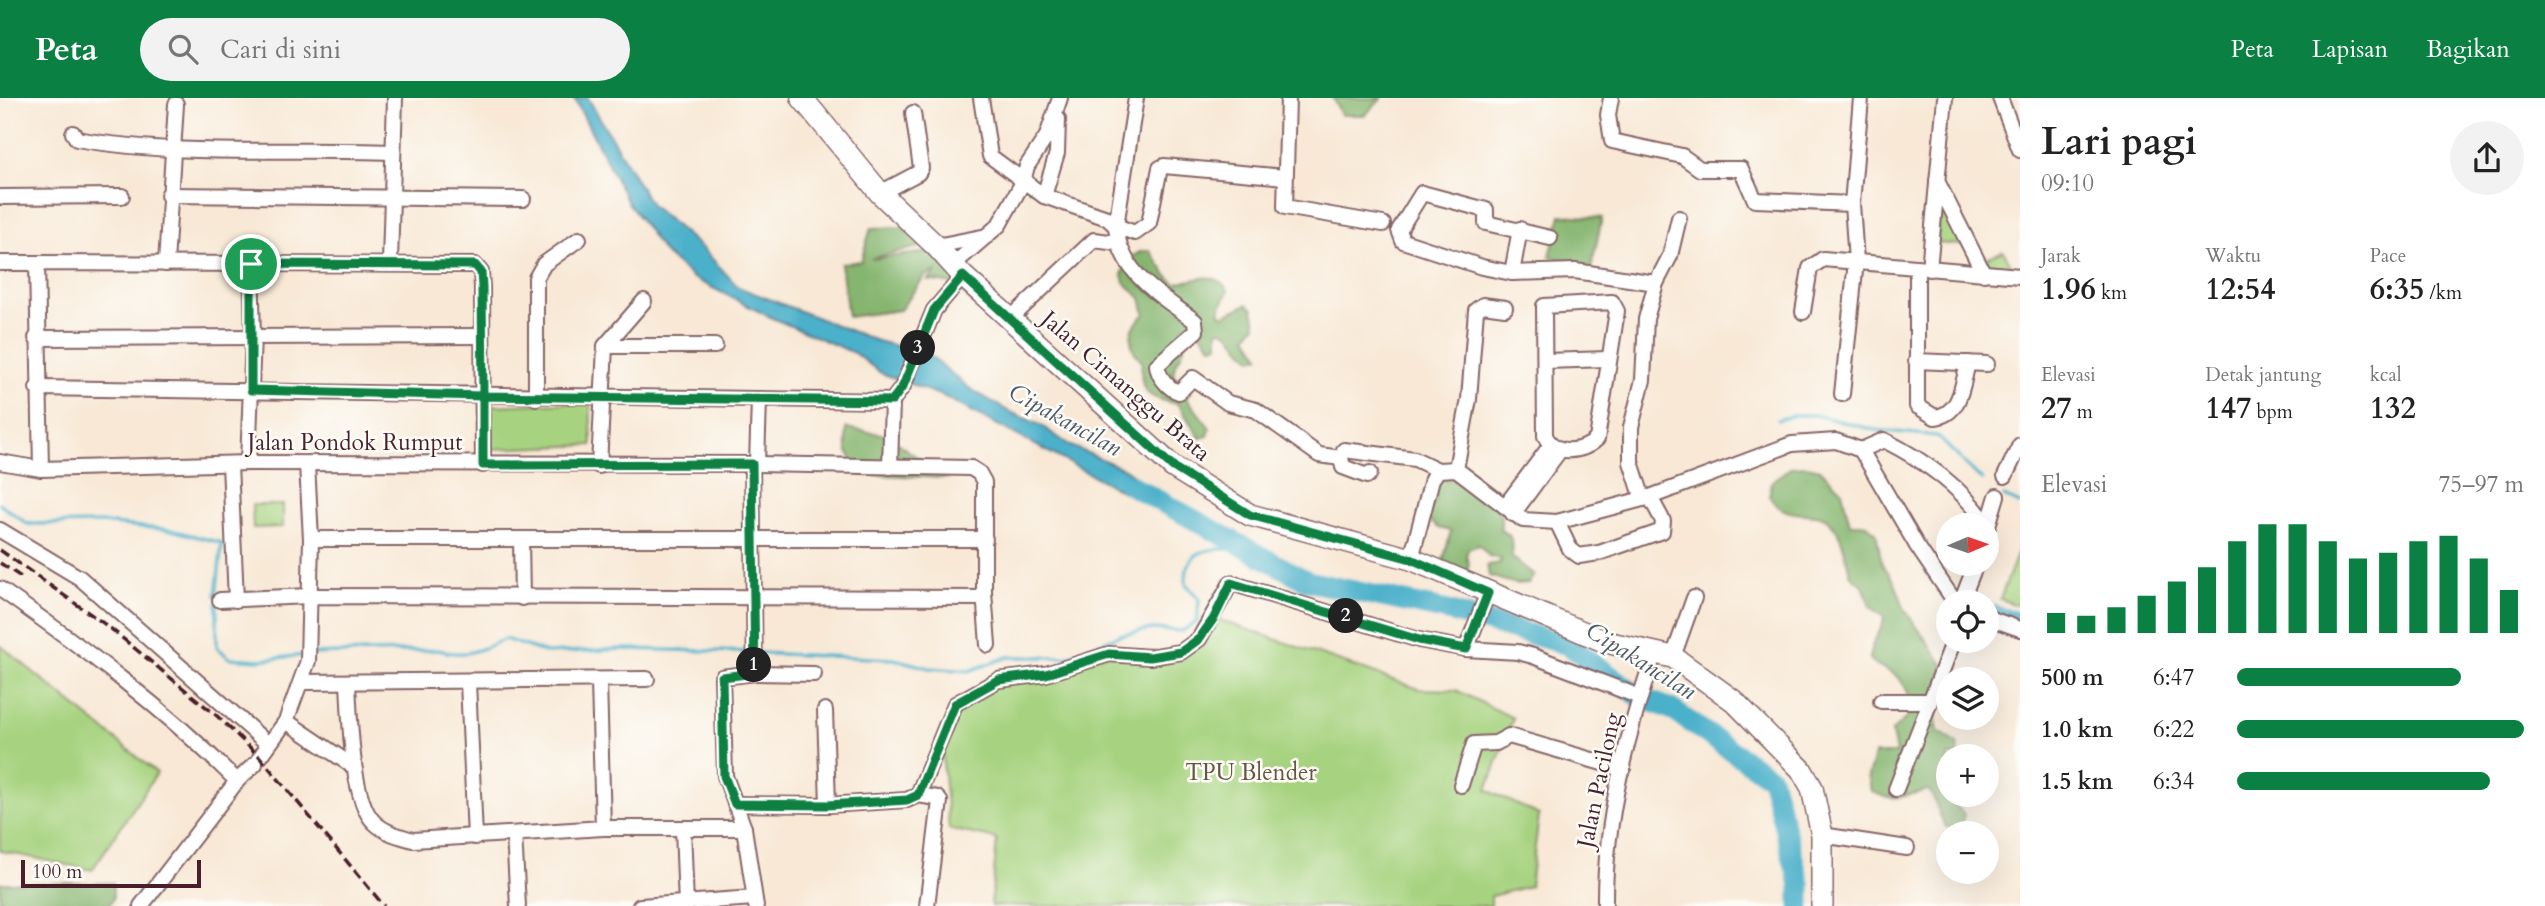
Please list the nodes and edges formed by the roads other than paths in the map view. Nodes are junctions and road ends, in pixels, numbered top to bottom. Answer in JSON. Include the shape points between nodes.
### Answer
{"nodes":[{"id":1,"x":395,"y":98,"type":"edge"},
{"id":2,"x":802,"y":98,"type":"edge"},
{"id":3,"x":981,"y":98,"type":"edge"},
{"id":4,"x":1136,"y":98,"type":"edge"},
{"id":5,"x":1288,"y":98,"type":"edge"},
{"id":6,"x":1611,"y":98,"type":"edge"},
{"id":7,"x":1861,"y":98,"type":"edge"},
{"id":8,"x":1945,"y":98,"type":"edge"},
{"id":9,"x":2000,"y":98,"type":"edge"},
{"id":10,"x":176,"y":104,"type":"dead end"},
{"id":11,"x":1059,"y":105,"type":"edge"},
{"id":12,"x":913,"y":113,"type":"dead end"},
{"id":13,"x":73,"y":133,"type":"dead end"},
{"id":14,"x":173,"y":147,"type":"junction"},
{"id":15,"x":2020,"y":150,"type":"edge"},
{"id":16,"x":392,"y":152,"type":"junction"},
{"id":17,"x":1285,"y":177,"type":"junction"},
{"id":18,"x":1936,"y":180,"type":"junction"},
{"id":19,"x":1023,"y":182,"type":"junction"},
{"id":20,"x":880,"y":193,"type":"junction"},
{"id":21,"x":168,"y":195,"type":"junction"},
{"id":22,"x":122,"y":196,"type":"dead end"},
{"id":23,"x":1044,"y":196,"type":"junction"},
{"id":24,"x":0,"y":197,"type":"edge"},
{"id":25,"x":392,"y":198,"type":"junction"},
{"id":26,"x":523,"y":199,"type":"dead end"},
{"id":27,"x":1852,"y":204,"type":"junction"},
{"id":28,"x":1679,"y":218,"type":"dead end"},
{"id":29,"x":1382,"y":224,"type":"dead end"},
{"id":30,"x":1116,"y":226,"type":"junction"},
{"id":31,"x":1520,"y":229,"type":"junction"},
{"id":32,"x":987,"y":236,"type":"junction"},
{"id":33,"x":1550,"y":237,"type":"dead end"},
{"id":34,"x":579,"y":239,"type":"dead end"},
{"id":35,"x":1117,"y":243,"type":"junction"},
{"id":36,"x":936,"y":246,"type":"junction"},
{"id":37,"x":1856,"y":261,"type":"junction"},
{"id":38,"x":0,"y":262,"type":"edge"},
{"id":39,"x":390,"y":262,"type":"junction"},
{"id":40,"x":37,"y":263,"type":"junction"},
{"id":41,"x":166,"y":264,"type":"junction"},
{"id":42,"x":251,"y":264,"type":"junction"},
{"id":43,"x":1923,"y":269,"type":"junction"},
{"id":44,"x":959,"y":270,"type":"junction"},
{"id":45,"x":1512,"y":273,"type":"junction"},
{"id":46,"x":1984,"y":274,"type":"junction"},
{"id":47,"x":2020,"y":276,"type":"edge"},
{"id":48,"x":1656,"y":284,"type":"junction"},
{"id":49,"x":645,"y":301,"type":"dead end"},
{"id":50,"x":1505,"y":308,"type":"dead end"},
{"id":51,"x":1802,"y":312,"type":"dead end"},
{"id":52,"x":1010,"y":319,"type":"junction"},
{"id":53,"x":253,"y":336,"type":"junction"},
{"id":54,"x":481,"y":336,"type":"junction"},
{"id":55,"x":36,"y":338,"type":"junction"},
{"id":56,"x":605,"y":346,"type":"junction"},
{"id":57,"x":715,"y":346,"type":"dead end"},
{"id":58,"x":1609,"y":359,"type":"junction"},
{"id":59,"x":1545,"y":361,"type":"junction"},
{"id":60,"x":1916,"y":361,"type":"junction"},
{"id":61,"x":1968,"y":363,"type":"junction"},
{"id":62,"x":1987,"y":364,"type":"dead end"},
{"id":63,"x":37,"y":388,"type":"junction"},
{"id":64,"x":251,"y":390,"type":"junction"},
{"id":65,"x":1842,"y":394,"type":"dead end"},
{"id":66,"x":483,"y":396,"type":"junction"},
{"id":67,"x":536,"y":398,"type":"junction"},
{"id":68,"x":601,"y":398,"type":"junction"},
{"id":69,"x":759,"y":399,"type":"junction"},
{"id":70,"x":892,"y":401,"type":"junction"},
{"id":71,"x":2020,"y":445,"type":"edge"},
{"id":72,"x":1555,"y":448,"type":"junction"},
{"id":73,"x":1344,"y":450,"type":"dead end"},
{"id":74,"x":1861,"y":450,"type":"junction"},
{"id":75,"x":0,"y":462,"type":"edge"},
{"id":76,"x":248,"y":463,"type":"junction"},
{"id":77,"x":230,"y":464,"type":"junction"},
{"id":78,"x":307,"y":464,"type":"junction"},
{"id":79,"x":754,"y":464,"type":"junction"},
{"id":80,"x":483,"y":465,"type":"junction"},
{"id":81,"x":599,"y":466,"type":"junction"},
{"id":82,"x":890,"y":467,"type":"junction"},
{"id":83,"x":41,"y":469,"type":"junction"},
{"id":84,"x":1457,"y":469,"type":"junction"},
{"id":85,"x":1438,"y":470,"type":"junction"},
{"id":86,"x":1370,"y":473,"type":"dead end"},
{"id":87,"x":2005,"y":476,"type":"dead end"},
{"id":88,"x":1997,"y":496,"type":"dead end"},
{"id":89,"x":1647,"y":498,"type":"junction"},
{"id":90,"x":1509,"y":510,"type":"junction"},
{"id":91,"x":1978,"y":513,"type":"edge"},
{"id":92,"x":1992,"y":513,"type":"edge"},
{"id":93,"x":1557,"y":522,"type":"junction"},
{"id":94,"x":0,"y":530,"type":"edge"},
{"id":95,"x":311,"y":539,"type":"junction"},
{"id":96,"x":521,"y":539,"type":"junction"},
{"id":97,"x":754,"y":539,"type":"junction"},
{"id":98,"x":985,"y":539,"type":"junction"},
{"id":99,"x":1411,"y":559,"type":"junction"},
{"id":100,"x":0,"y":589,"type":"edge"},
{"id":101,"x":1947,"y":590,"type":"edge"},
{"id":102,"x":310,"y":596,"type":"junction"},
{"id":103,"x":754,"y":596,"type":"junction"},
{"id":104,"x":522,"y":598,"type":"junction"},
{"id":105,"x":984,"y":598,"type":"junction"},
{"id":106,"x":1694,"y":598,"type":"dead end"},
{"id":107,"x":220,"y":600,"type":"dead end"},
{"id":108,"x":236,"y":600,"type":"junction"},
{"id":109,"x":1484,"y":601,"type":"junction"},
{"id":110,"x":1999,"y":622,"type":"edge"},
{"id":111,"x":2020,"y":629,"type":"edge"},
{"id":112,"x":988,"y":645,"type":"dead end"},
{"id":113,"x":1466,"y":649,"type":"junction"},
{"id":114,"x":1949,"y":653,"type":"edge"},
{"id":115,"x":1659,"y":658,"type":"junction"},
{"id":116,"x":755,"y":673,"type":"junction"},
{"id":117,"x":814,"y":674,"type":"dead end"},
{"id":118,"x":647,"y":679,"type":"dead end"},
{"id":119,"x":599,"y":681,"type":"junction"},
{"id":120,"x":303,"y":682,"type":"junction"},
{"id":121,"x":468,"y":682,"type":"junction"},
{"id":122,"x":348,"y":684,"type":"junction"},
{"id":123,"x":1640,"y":695,"type":"junction"},
{"id":124,"x":1881,"y":701,"type":"dead end"},
{"id":125,"x":1930,"y":701,"type":"junction"},
{"id":126,"x":825,"y":710,"type":"dead end"},
{"id":127,"x":286,"y":721,"type":"junction"},
{"id":128,"x":268,"y":744,"type":"junction"},
{"id":129,"x":354,"y":767,"type":"junction"},
{"id":130,"x":1623,"y":769,"type":"junction"},
{"id":131,"x":237,"y":781,"type":"junction"},
{"id":132,"x":1461,"y":785,"type":"dead end"},
{"id":133,"x":1896,"y":789,"type":"dead end"},
{"id":134,"x":918,"y":795,"type":"junction"},
{"id":135,"x":735,"y":804,"type":"junction"},
{"id":136,"x":828,"y":805,"type":"junction"},
{"id":137,"x":603,"y":828,"type":"junction"},
{"id":138,"x":683,"y":828,"type":"junction"},
{"id":139,"x":744,"y":828,"type":"junction"},
{"id":140,"x":514,"y":834,"type":"junction"},
{"id":141,"x":1822,"y":835,"type":"junction"},
{"id":142,"x":475,"y":837,"type":"junction"},
{"id":143,"x":1907,"y":848,"type":"dead end"},
{"id":144,"x":755,"y":902,"type":"edge"},
{"id":145,"x":686,"y":905,"type":"edge"},
{"id":146,"x":141,"y":906,"type":"edge"},
{"id":147,"x":518,"y":906,"type":"edge"},
{"id":148,"x":640,"y":906,"type":"edge"},
{"id":149,"x":927,"y":906,"type":"edge"},
{"id":150,"x":1605,"y":906,"type":"edge"},
{"id":151,"x":1822,"y":906,"type":"edge"}],
"edges":[{"from":1,"to":16,"type":"street"},
{"from":2,"to":20,"type":"street","name":"Jalan Cimanggu Brata"},
{"from":3,"to":19,"type":"street","via":[[990,156]]},
{"from":4,"to":30,"type":"street"},
{"from":5,"to":17,"type":"street"},
{"from":6,"to":27,"type":"street","via":[[1612,142],[1682,156],[1700,169],[1741,169],[1755,200]]},
{"from":7,"to":27,"type":"street"},
{"from":8,"to":18,"type":"street"},
{"from":9,"to":15,"type":"street"},
{"from":10,"to":14,"type":"street"},
{"from":11,"to":19,"type":"street"},
{"from":11,"to":23,"type":"street","via":[[1057,153]]},
{"from":12,"to":20,"type":"street","via":[[918,173]]},
{"from":13,"to":14,"type":"street","via":[[77,139],[98,142]]},
{"from":14,"to":16,"type":"street"},
{"from":14,"to":21,"type":"street"},
{"from":16,"to":25,"type":"street"},
{"from":17,"to":29,"type":"street","via":[[1288,210]]},
{"from":17,"to":30,"type":"street","via":[[1168,165],[1160,168],[1149,223],[1135,233]]},
{"from":18,"to":43,"type":"street"},
{"from":18,"to":46,"type":"street"},
{"from":19,"to":23,"type":"street"},
{"from":19,"to":32,"type":"street","via":[[999,225]]},
{"from":20,"to":36,"type":"street","name":"Jalan Cimanggu Brata"},
{"from":21,"to":25,"type":"street"},
{"from":21,"to":41,"type":"street"},
{"from":22,"to":24,"type":"street"},
{"from":23,"to":30,"type":"street","via":[[1107,218]]},
{"from":25,"to":26,"type":"street"},
{"from":25,"to":39,"type":"street"},
{"from":27,"to":37,"type":"street"},
{"from":28,"to":48,"type":"street","via":[[1670,256]]},
{"from":30,"to":35,"type":"street"},
{"from":31,"to":33,"type":"street"},
{"from":31,"to":45,"type":"street"},
{"from":31,"to":45,"type":"street","via":[[1486,223],[1485,209],[1422,193],[1399,230],[1403,241]]},
{"from":32,"to":36,"type":"street"},
{"from":32,"to":44,"type":"street"},
{"from":34,"to":67,"type":"street","via":[[544,264],[537,278]]},
{"from":35,"to":52,"type":"street","via":[[1094,240]]},
{"from":35,"to":86,"type":"street","via":[[1144,283],[1195,321],[1196,331],[1157,365],[1158,374],[1174,391],[1179,392],[1193,378],[1228,403],[1256,410],[1319,455],[1341,458],[1343,467],[1367,476]]},
{"from":36,"to":44,"type":"street","name":"Jalan Cimanggu Brata"},
{"from":37,"to":43,"type":"street"},
{"from":37,"to":51,"type":"street","via":[[1823,259],[1810,268]]},
{"from":37,"to":65,"type":"street"},
{"from":38,"to":40,"type":"street"},
{"from":39,"to":42,"type":"street"},
{"from":39,"to":54,"type":"street","via":[[478,267]]},
{"from":40,"to":41,"type":"street"},
{"from":40,"to":55,"type":"street"},
{"from":41,"to":42,"type":"street"},
{"from":42,"to":53,"type":"street"},
{"from":43,"to":46,"type":"street"},
{"from":43,"to":60,"type":"street"},
{"from":44,"to":52,"type":"street","name":"Jalan Cimanggu Brata"},
{"from":44,"to":70,"type":"street","via":[[934,310],[904,384]]},
{"from":45,"to":48,"type":"street","via":[[1575,271]]},
{"from":46,"to":47,"type":"street"},
{"from":48,"to":89,"type":"street","via":[[1646,319],[1643,380],[1631,427],[1631,462]]},
{"from":49,"to":56,"type":"street"},
{"from":50,"to":84,"type":"street","via":[[1483,305],[1476,310],[1469,399]]},
{"from":52,"to":99,"type":"street","name":"Jalan Cimanggu Brata","via":[[1173,467],[1212,494],[1250,515]]},
{"from":53,"to":54,"type":"street"},
{"from":53,"to":55,"type":"street"},
{"from":53,"to":64,"type":"street"},
{"from":54,"to":66,"type":"street"},
{"from":55,"to":63,"type":"street"},
{"from":56,"to":57,"type":"street"},
{"from":56,"to":68,"type":"street"},
{"from":58,"to":59,"type":"street"},
{"from":58,"to":59,"type":"street","via":[[1616,305],[1547,303]]},
{"from":58,"to":72,"type":"street","via":[[1597,439],[1587,449]]},
{"from":59,"to":72,"type":"street","via":[[1545,436]]},
{"from":60,"to":61,"type":"street"},
{"from":60,"to":61,"type":"street","via":[[1917,406],[1935,417],[1945,416],[1957,404]]},
{"from":61,"to":62,"type":"street"},
{"from":63,"to":64,"type":"street"},
{"from":63,"to":83,"type":"street"},
{"from":64,"to":66,"type":"street"},
{"from":64,"to":76,"type":"street"},
{"from":66,"to":67,"type":"street"},
{"from":66,"to":80,"type":"street"},
{"from":67,"to":68,"type":"street"},
{"from":68,"to":69,"type":"street"},
{"from":68,"to":81,"type":"street"},
{"from":69,"to":70,"type":"street"},
{"from":69,"to":79,"type":"street"},
{"from":70,"to":82,"type":"street"},
{"from":71,"to":87,"type":"street"},
{"from":72,"to":90,"type":"street"},
{"from":73,"to":85,"type":"street","via":[[1415,459]]},
{"from":74,"to":89,"type":"street","via":[[1836,440],[1792,444]]},
{"from":74,"to":91,"type":"street","via":[[1884,440],[1920,459]]},
{"from":74,"to":101,"type":"street"},
{"from":75,"to":83,"type":"street","name":"Jalan Pondok Rumput"},
{"from":76,"to":77,"type":"street","name":"Jalan Pondok Rumput"},
{"from":76,"to":78,"type":"street","name":"Jalan Pondok Rumput"},
{"from":77,"to":83,"type":"street","name":"Jalan Pondok Rumput"},
{"from":77,"to":108,"type":"street"},
{"from":78,"to":80,"type":"street","name":"Jalan Pondok Rumput"},
{"from":78,"to":95,"type":"street"},
{"from":79,"to":81,"type":"street","name":"Jalan Pondok Rumput"},
{"from":79,"to":82,"type":"street","name":"Jalan Pondok Rumput"},
{"from":79,"to":97,"type":"street"},
{"from":80,"to":81,"type":"street","name":"Jalan Pondok Rumput"},
{"from":82,"to":98,"type":"street","name":"Jalan Pondok Rumput","via":[[971,468],[979,473],[984,482]]},
{"from":84,"to":85,"type":"street"},
{"from":84,"to":90,"type":"street"},
{"from":85,"to":99,"type":"street"},
{"from":88,"to":92,"type":"street"},
{"from":89,"to":93,"type":"street"},
{"from":89,"to":93,"type":"street","via":[[1663,521],[1662,531],[1599,553],[1578,556]]},
{"from":90,"to":93,"type":"street","via":[[1523,520]]},
{"from":94,"to":128,"type":"street","via":[[80,578]]},
{"from":95,"to":96,"type":"street"},
{"from":95,"to":102,"type":"street"},
{"from":96,"to":97,"type":"street"},
{"from":96,"to":104,"type":"street"},
{"from":97,"to":98,"type":"street"},
{"from":97,"to":103,"type":"street"},
{"from":98,"to":105,"type":"street"},
{"from":99,"to":109,"type":"street","name":"Jalan Cimanggu Brata"},
{"from":100,"to":131,"type":"street","via":[[88,650]]},
{"from":102,"to":104,"type":"street"},
{"from":102,"to":108,"type":"street"},
{"from":102,"to":120,"type":"street","via":[[309,654]]},
{"from":103,"to":104,"type":"street"},
{"from":103,"to":105,"type":"street"},
{"from":103,"to":116,"type":"street"},
{"from":105,"to":112,"type":"street"},
{"from":106,"to":115,"type":"street","name":"Jalan Pacilong"},
{"from":107,"to":108,"type":"street"},
{"from":109,"to":113,"type":"street"},
{"from":109,"to":115,"type":"street","name":"Jalan Cimanggu Brata","via":[[1546,614],[1606,642]]},
{"from":110,"to":111,"type":"street"},
{"from":113,"to":123,"type":"street","via":[[1518,652]]},
{"from":113,"to":134,"type":"street","via":[[1419,640],[1231,583],[1199,639],[1181,652],[1150,657],[1109,654],[1046,674],[998,680],[955,704]]},
{"from":114,"to":125,"type":"street"},
{"from":115,"to":123,"type":"street","name":"Jalan Pacilong"},
{"from":115,"to":141,"type":"street","name":"Jalan Cimanggu Brata","via":[[1734,701],[1801,769],[1812,788]]},
{"from":116,"to":117,"type":"street"},
{"from":116,"to":135,"type":"street","via":[[722,677],[724,776]]},
{"from":118,"to":119,"type":"street"},
{"from":119,"to":121,"type":"street"},
{"from":119,"to":137,"type":"street"},
{"from":120,"to":122,"type":"street"},
{"from":120,"to":127,"type":"street"},
{"from":121,"to":122,"type":"street"},
{"from":121,"to":142,"type":"street"},
{"from":122,"to":129,"type":"street"},
{"from":123,"to":130,"type":"street","name":"Jalan Pacilong"},
{"from":124,"to":125,"type":"street"},
{"from":125,"to":133,"type":"street"},
{"from":126,"to":136,"type":"street"},
{"from":127,"to":128,"type":"street"},
{"from":127,"to":129,"type":"street"},
{"from":128,"to":131,"type":"street"},
{"from":129,"to":142,"type":"street","via":[[372,820],[386,831],[413,840]]},
{"from":130,"to":132,"type":"street","via":[[1509,736],[1496,743],[1474,744]]},
{"from":130,"to":150,"type":"street","name":"Jalan Pacilong","via":[[1604,862]]},
{"from":131,"to":146,"type":"street"},
{"from":134,"to":136,"type":"street","via":[[907,800]]},
{"from":134,"to":149,"type":"street","via":[[940,801]]},
{"from":135,"to":136,"type":"street"},
{"from":135,"to":139,"type":"street"},
{"from":137,"to":138,"type":"street"},
{"from":137,"to":140,"type":"street"},
{"from":138,"to":139,"type":"street"},
{"from":138,"to":145,"type":"street"},
{"from":139,"to":144,"type":"street"},
{"from":140,"to":142,"type":"street"},
{"from":140,"to":147,"type":"street"},
{"from":141,"to":143,"type":"street"},
{"from":141,"to":151,"type":"street","name":"Jalan Cimanggu Brata"},
{"from":144,"to":145,"type":"street"},
{"from":145,"to":148,"type":"street"}]}
